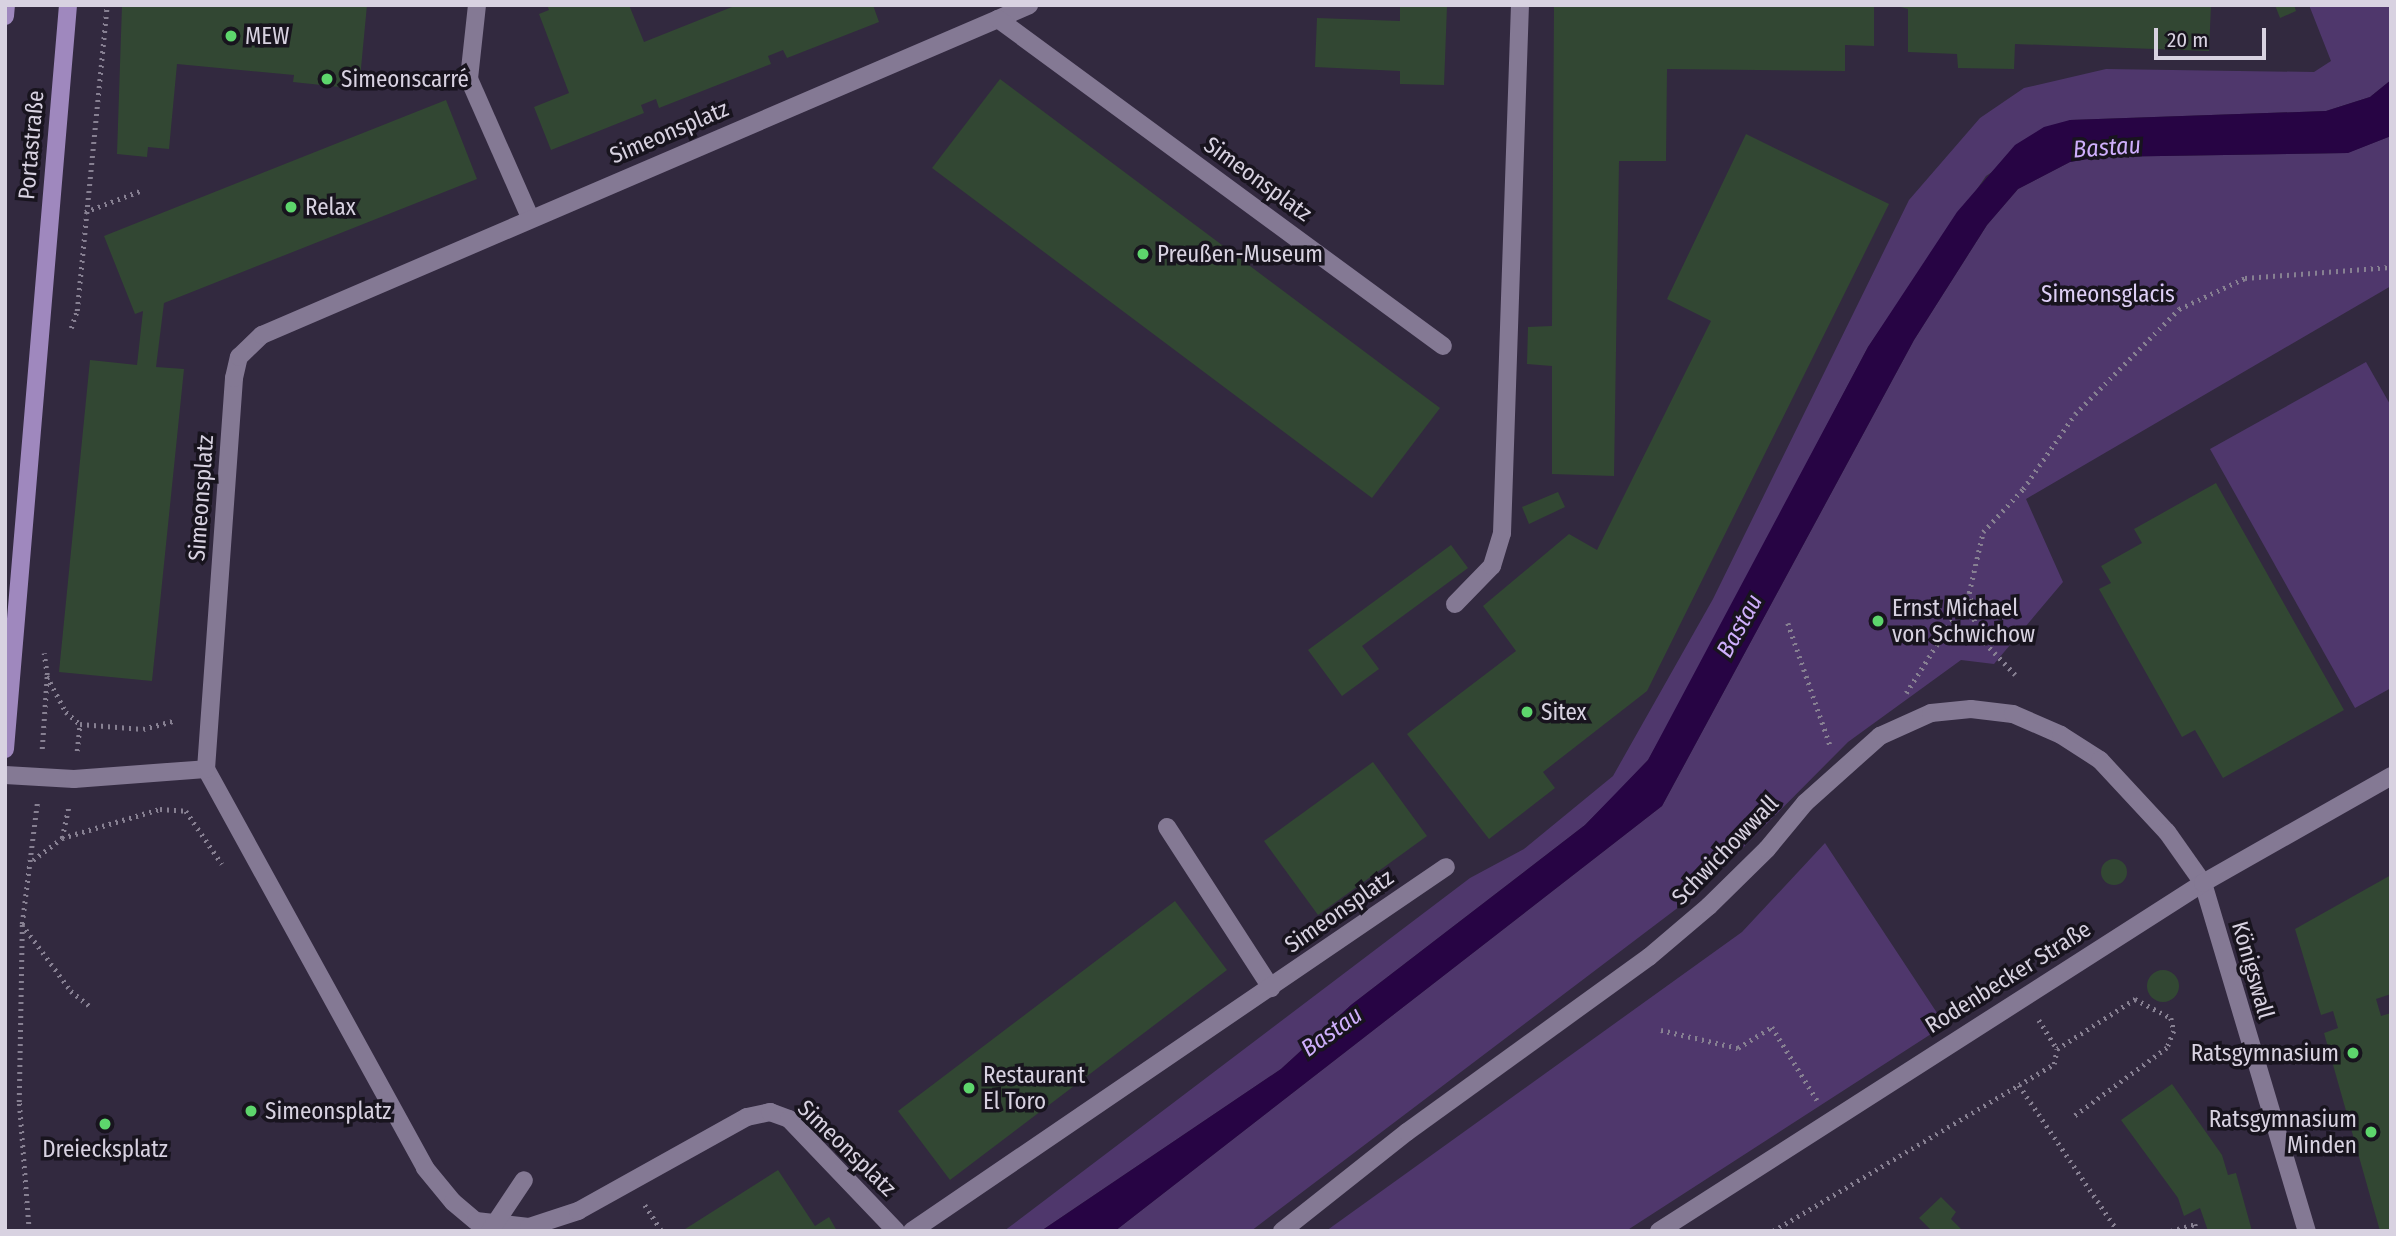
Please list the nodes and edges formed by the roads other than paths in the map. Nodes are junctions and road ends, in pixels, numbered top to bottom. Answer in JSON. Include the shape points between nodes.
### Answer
{"nodes":[{"id":1,"x":6,"y":5,"type":"edge"},
{"id":2,"x":68,"y":5,"type":"edge"},
{"id":3,"x":477,"y":5,"type":"edge"},
{"id":4,"x":1029,"y":5,"type":"edge"},
{"id":5,"x":1520,"y":5,"type":"edge"},
{"id":6,"x":5,"y":16,"type":"edge"},
{"id":7,"x":998,"y":19,"type":"junction"},
{"id":8,"x":530,"y":217,"type":"junction"},
{"id":9,"x":1443,"y":346,"type":"dead end"},
{"id":10,"x":1455,"y":604,"type":"dead end"},
{"id":11,"x":5,"y":749,"type":"edge"},
{"id":12,"x":206,"y":769,"type":"junction"},
{"id":13,"x":5,"y":775,"type":"edge"},
{"id":14,"x":2391,"y":776,"type":"edge"},
{"id":15,"x":1167,"y":827,"type":"dead end"},
{"id":16,"x":1447,"y":867,"type":"dead end"},
{"id":17,"x":2203,"y":883,"type":"junction"},
{"id":18,"x":1271,"y":988,"type":"junction"},
{"id":19,"x":524,"y":1180,"type":"dead end"},
{"id":20,"x":493,"y":1228,"type":"edge"},
{"id":21,"x":896,"y":1231,"type":"edge"},
{"id":22,"x":912,"y":1231,"type":"edge"},
{"id":23,"x":1282,"y":1231,"type":"edge"},
{"id":24,"x":1659,"y":1231,"type":"edge"},
{"id":25,"x":2307,"y":1231,"type":"edge"}],
"edges":[{"from":1,"to":6,"type":"main road"},
{"from":2,"to":11,"type":"main road","name":"Portastraße"},
{"from":3,"to":8,"type":"street","via":[[469,79]]},
{"from":4,"to":7,"type":"street"},
{"from":5,"to":10,"type":"street","via":[[1502,533],[1492,566]]},
{"from":7,"to":8,"type":"street","name":"Simeonsplatz"},
{"from":7,"to":9,"type":"street","name":"Simeonsplatz"},
{"from":8,"to":12,"type":"street","name":"Simeonsplatz","via":[[262,335],[239,357]]},
{"from":12,"to":13,"type":"street","via":[[74,779]]},
{"from":12,"to":20,"type":"street","name":"Simeonsplatz","via":[[425,1168],[453,1202]]},
{"from":14,"to":17,"type":"street","name":"Rodenbecker Straße"},
{"from":15,"to":18,"type":"street"},
{"from":16,"to":18,"type":"street","name":"Simeonsplatz"},
{"from":17,"to":23,"type":"street","name":"Schwichowwall","via":[[2167,832],[2128,789],[2100,760],[2061,734],[2013,714],[1971,709],[1931,713],[1880,736],[1839,768],[1757,859],[1649,957],[1408,1132]]},
{"from":17,"to":24,"type":"street","name":"Rodenbecker Straße","via":[[1829,1118]]},
{"from":17,"to":25,"type":"street","name":"Königswall"},
{"from":18,"to":22,"type":"street","name":"Simeonsplatz"},
{"from":19,"to":20,"type":"street"},
{"from":20,"to":21,"type":"street","name":"Simeonsplatz","via":[[529,1227],[578,1211],[747,1118],[770,1112],[789,1119]]}]}
